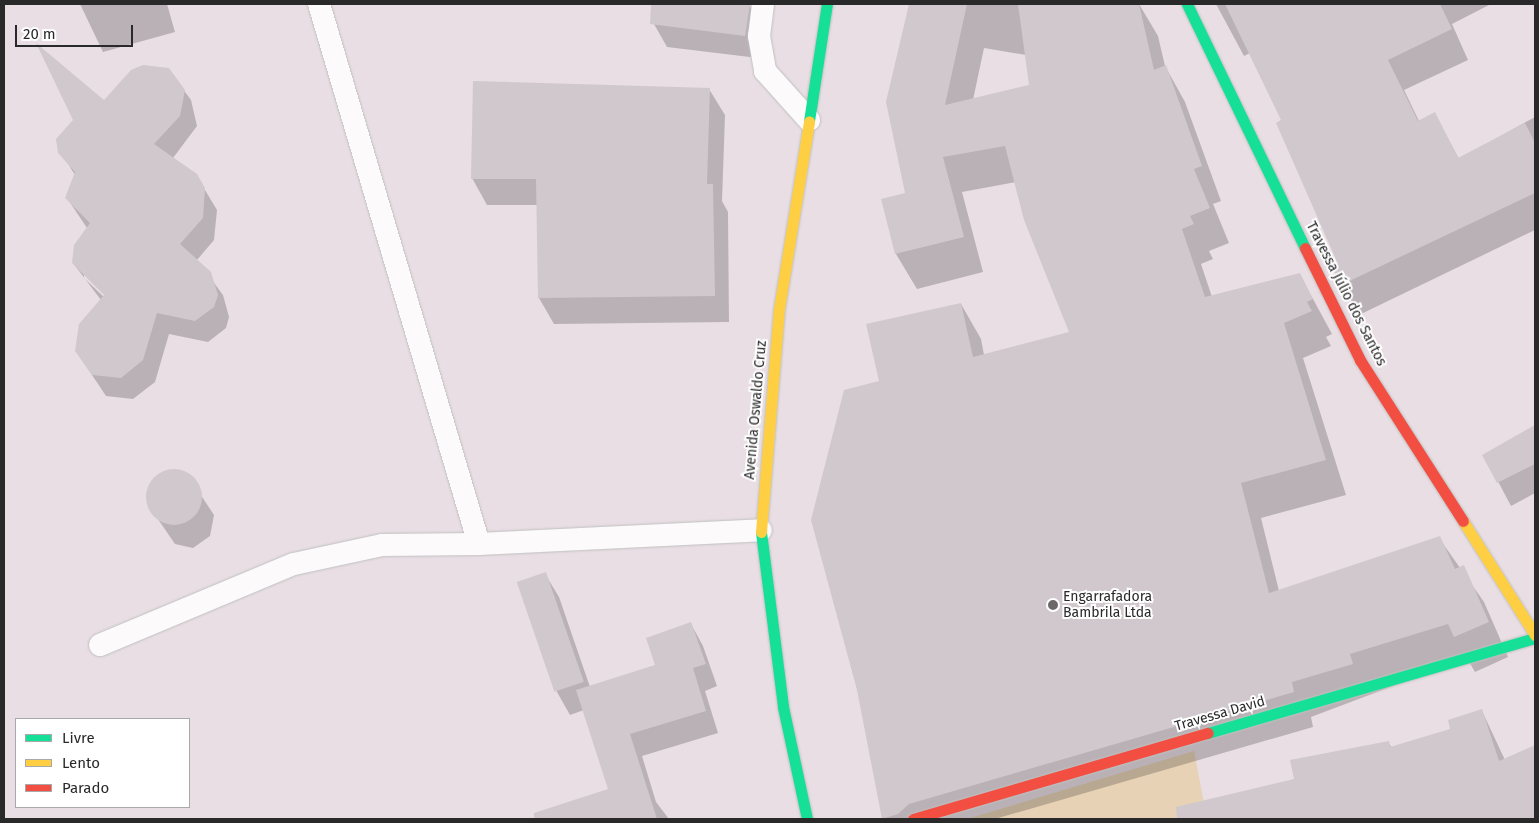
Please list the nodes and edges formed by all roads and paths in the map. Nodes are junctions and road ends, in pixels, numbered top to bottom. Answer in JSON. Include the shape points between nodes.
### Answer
{"nodes":[{"id":1,"x":318,"y":4,"type":"edge"},
{"id":2,"x":763,"y":4,"type":"edge"},
{"id":3,"x":827,"y":4,"type":"edge"},
{"id":4,"x":1187,"y":4,"type":"edge"},
{"id":5,"x":809,"y":120,"type":"junction"},
{"id":6,"x":761,"y":530,"type":"junction"},
{"id":7,"x":479,"y":544,"type":"junction"},
{"id":8,"x":1535,"y":636,"type":"edge"},
{"id":9,"x":100,"y":646,"type":"dead end"},
{"id":10,"x":807,"y":819,"type":"edge"},
{"id":11,"x":913,"y":819,"type":"edge"}],
"edges":[{"from":1,"to":7,"type":"lane"},
{"from":2,"to":5,"type":"lane","via":[[759,36],[765,71]]},
{"from":3,"to":5,"type":"street","name":"Avenida Oswaldo Cruz"},
{"from":4,"to":8,"type":"street","name":"Travessa Júlio dos Santos","via":[[1360,360]]},
{"from":5,"to":6,"type":"street","name":"Avenida Oswaldo Cruz","via":[[779,308]]},
{"from":6,"to":7,"type":"lane"},
{"from":6,"to":10,"type":"street","name":"Avenida Oswaldo Cruz","via":[[783,707]]},
{"from":7,"to":9,"type":"lane","via":[[382,545],[294,564]]},
{"from":8,"to":11,"type":"street","name":"Travessa David"}]}
